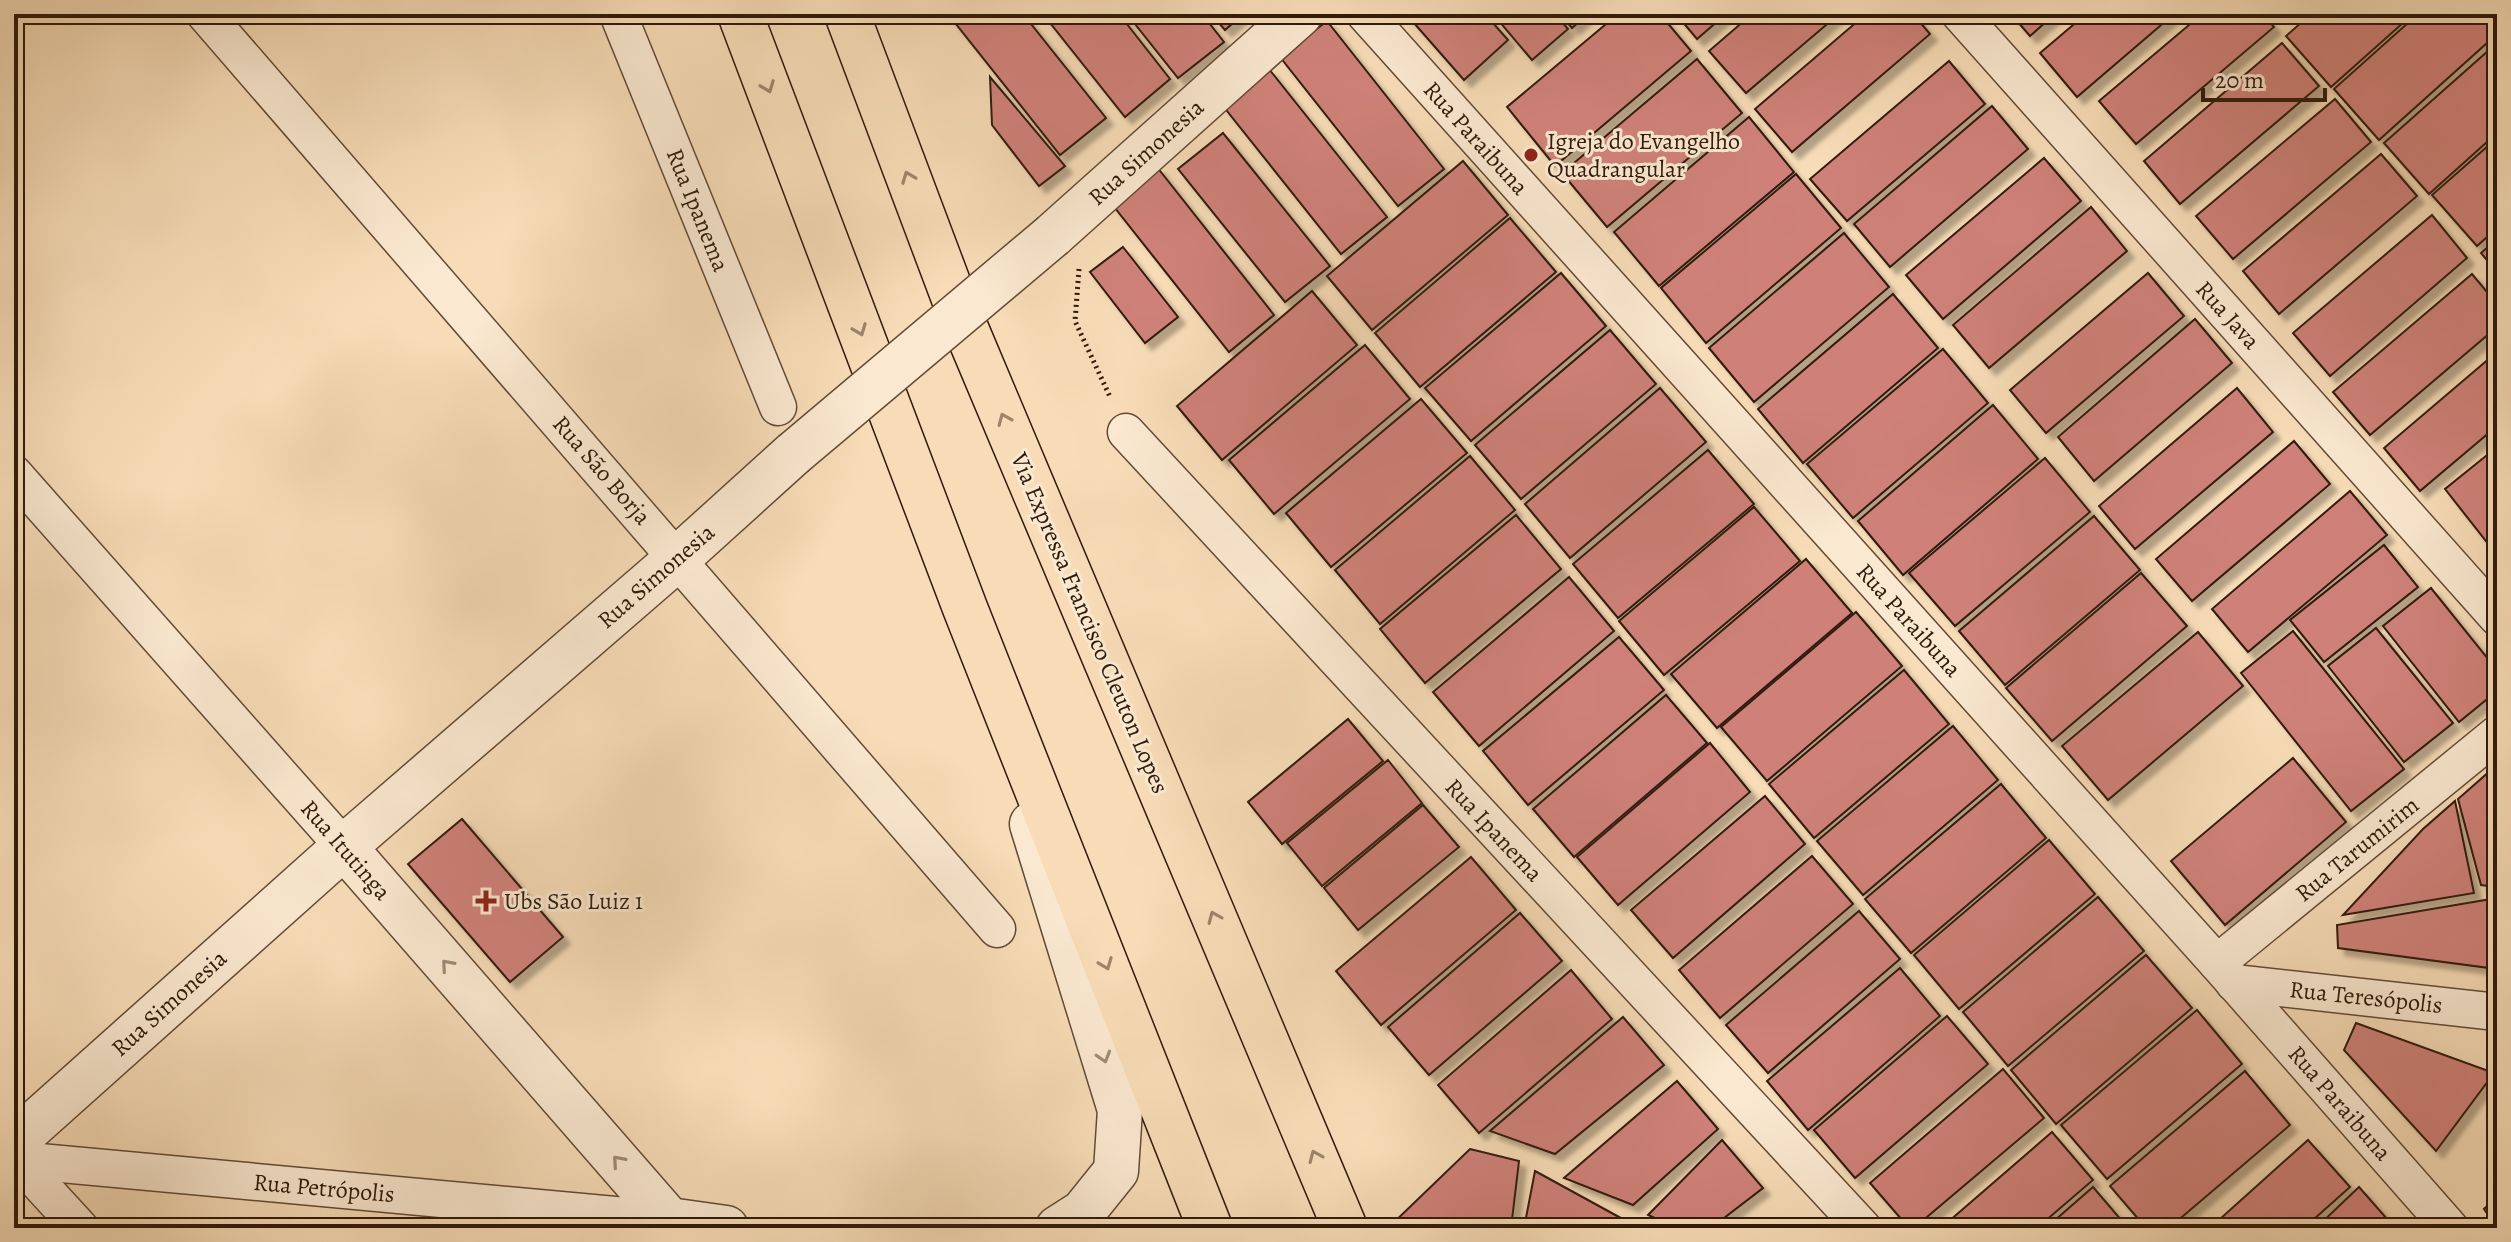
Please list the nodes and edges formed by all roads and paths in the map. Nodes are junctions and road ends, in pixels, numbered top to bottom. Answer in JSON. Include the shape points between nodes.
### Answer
{"nodes":[{"id":1,"x":205,"y":14,"type":"edge"},
{"id":2,"x":618,"y":14,"type":"edge"},
{"id":3,"x":740,"y":14,"type":"edge"},
{"id":4,"x":847,"y":14,"type":"edge"},
{"id":5,"x":1300,"y":14,"type":"edge"},
{"id":6,"x":1365,"y":14,"type":"edge"},
{"id":7,"x":1960,"y":14,"type":"edge"},
{"id":8,"x":1057,"y":232,"type":"junction"},
{"id":9,"x":778,"y":407,"type":"dead end"},
{"id":10,"x":1126,"y":432,"type":"joint"},
{"id":11,"x":14,"y":474,"type":"edge"},
{"id":12,"x":678,"y":558,"type":"junction"},
{"id":13,"x":965,"y":608,"type":"junction"},
{"id":14,"x":2497,"y":617,"type":"edge"},
{"id":15,"x":2497,"y":734,"type":"edge"},
{"id":16,"x":344,"y":847,"type":"junction"},
{"id":17,"x":997,"y":929,"type":"dead end"},
{"id":18,"x":2226,"y":973,"type":"junction"},
{"id":19,"x":2497,"y":1012,"type":"edge"},
{"id":20,"x":15,"y":1152,"type":"edge"},
{"id":21,"x":672,"y":1224,"type":"edge"},
{"id":22,"x":80,"y":1228,"type":"edge"},
{"id":23,"x":726,"y":1228,"type":"edge"},
{"id":24,"x":1058,"y":1228,"type":"edge"},
{"id":25,"x":1210,"y":1228,"type":"edge"},
{"id":26,"x":1345,"y":1228,"type":"edge"},
{"id":27,"x":1863,"y":1228,"type":"edge"},
{"id":28,"x":2450,"y":1228,"type":"edge"}],
"edges":[{"from":1,"to":12,"type":"street","name":"Rua São Borja"},
{"from":2,"to":9,"type":"street","name":"Rua Ipanema"},
{"from":3,"to":13,"type":"highway","one_way":true},
{"from":26,"to":4,"type":"highway","name":"Via Expressa Francisco Cleuton Lopes","one_way":true,"via":[[959,312]]},
{"from":5,"to":8,"type":"street","name":"Rua Simonesia"},
{"from":6,"to":18,"type":"street","name":"Rua Paraibuna"},
{"from":7,"to":14,"type":"street","name":"Rua Java"},
{"from":8,"to":10,"type":"path","via":[[1073,250],[1080,273],[1075,321]]},
{"from":8,"to":12,"type":"street","name":"Rua Simonesia","bridge":true},
{"from":10,"to":27,"type":"street","name":"Rua Ipanema"},
{"from":11,"to":16,"type":"street","name":"Rua Itutinga"},
{"from":12,"to":16,"type":"street","name":"Rua Simonesia"},
{"from":12,"to":17,"type":"street","name":"Rua São Borja"},
{"from":13,"to":24,"type":"street","one_way":true,"via":[[1120,1110],[1116,1171],[1083,1212]]},
{"from":13,"to":25,"type":"highway","one_way":true},
{"from":15,"to":18,"type":"street","name":"Rua Tarumirim"},
{"from":16,"to":20,"type":"street","name":"Rua Simonesia"},
{"from":21,"to":16,"type":"street","name":"Rua Itutinga","one_way":true},
{"from":18,"to":19,"type":"street","name":"Rua Teresópolis"},
{"from":18,"to":28,"type":"street","name":"Rua Paraibuna"},
{"from":20,"to":21,"type":"street","name":"Rua Petrópolis"},
{"from":20,"to":22,"type":"street"},
{"from":21,"to":23,"type":"street","name":"Rua Petrópolis"}]}
